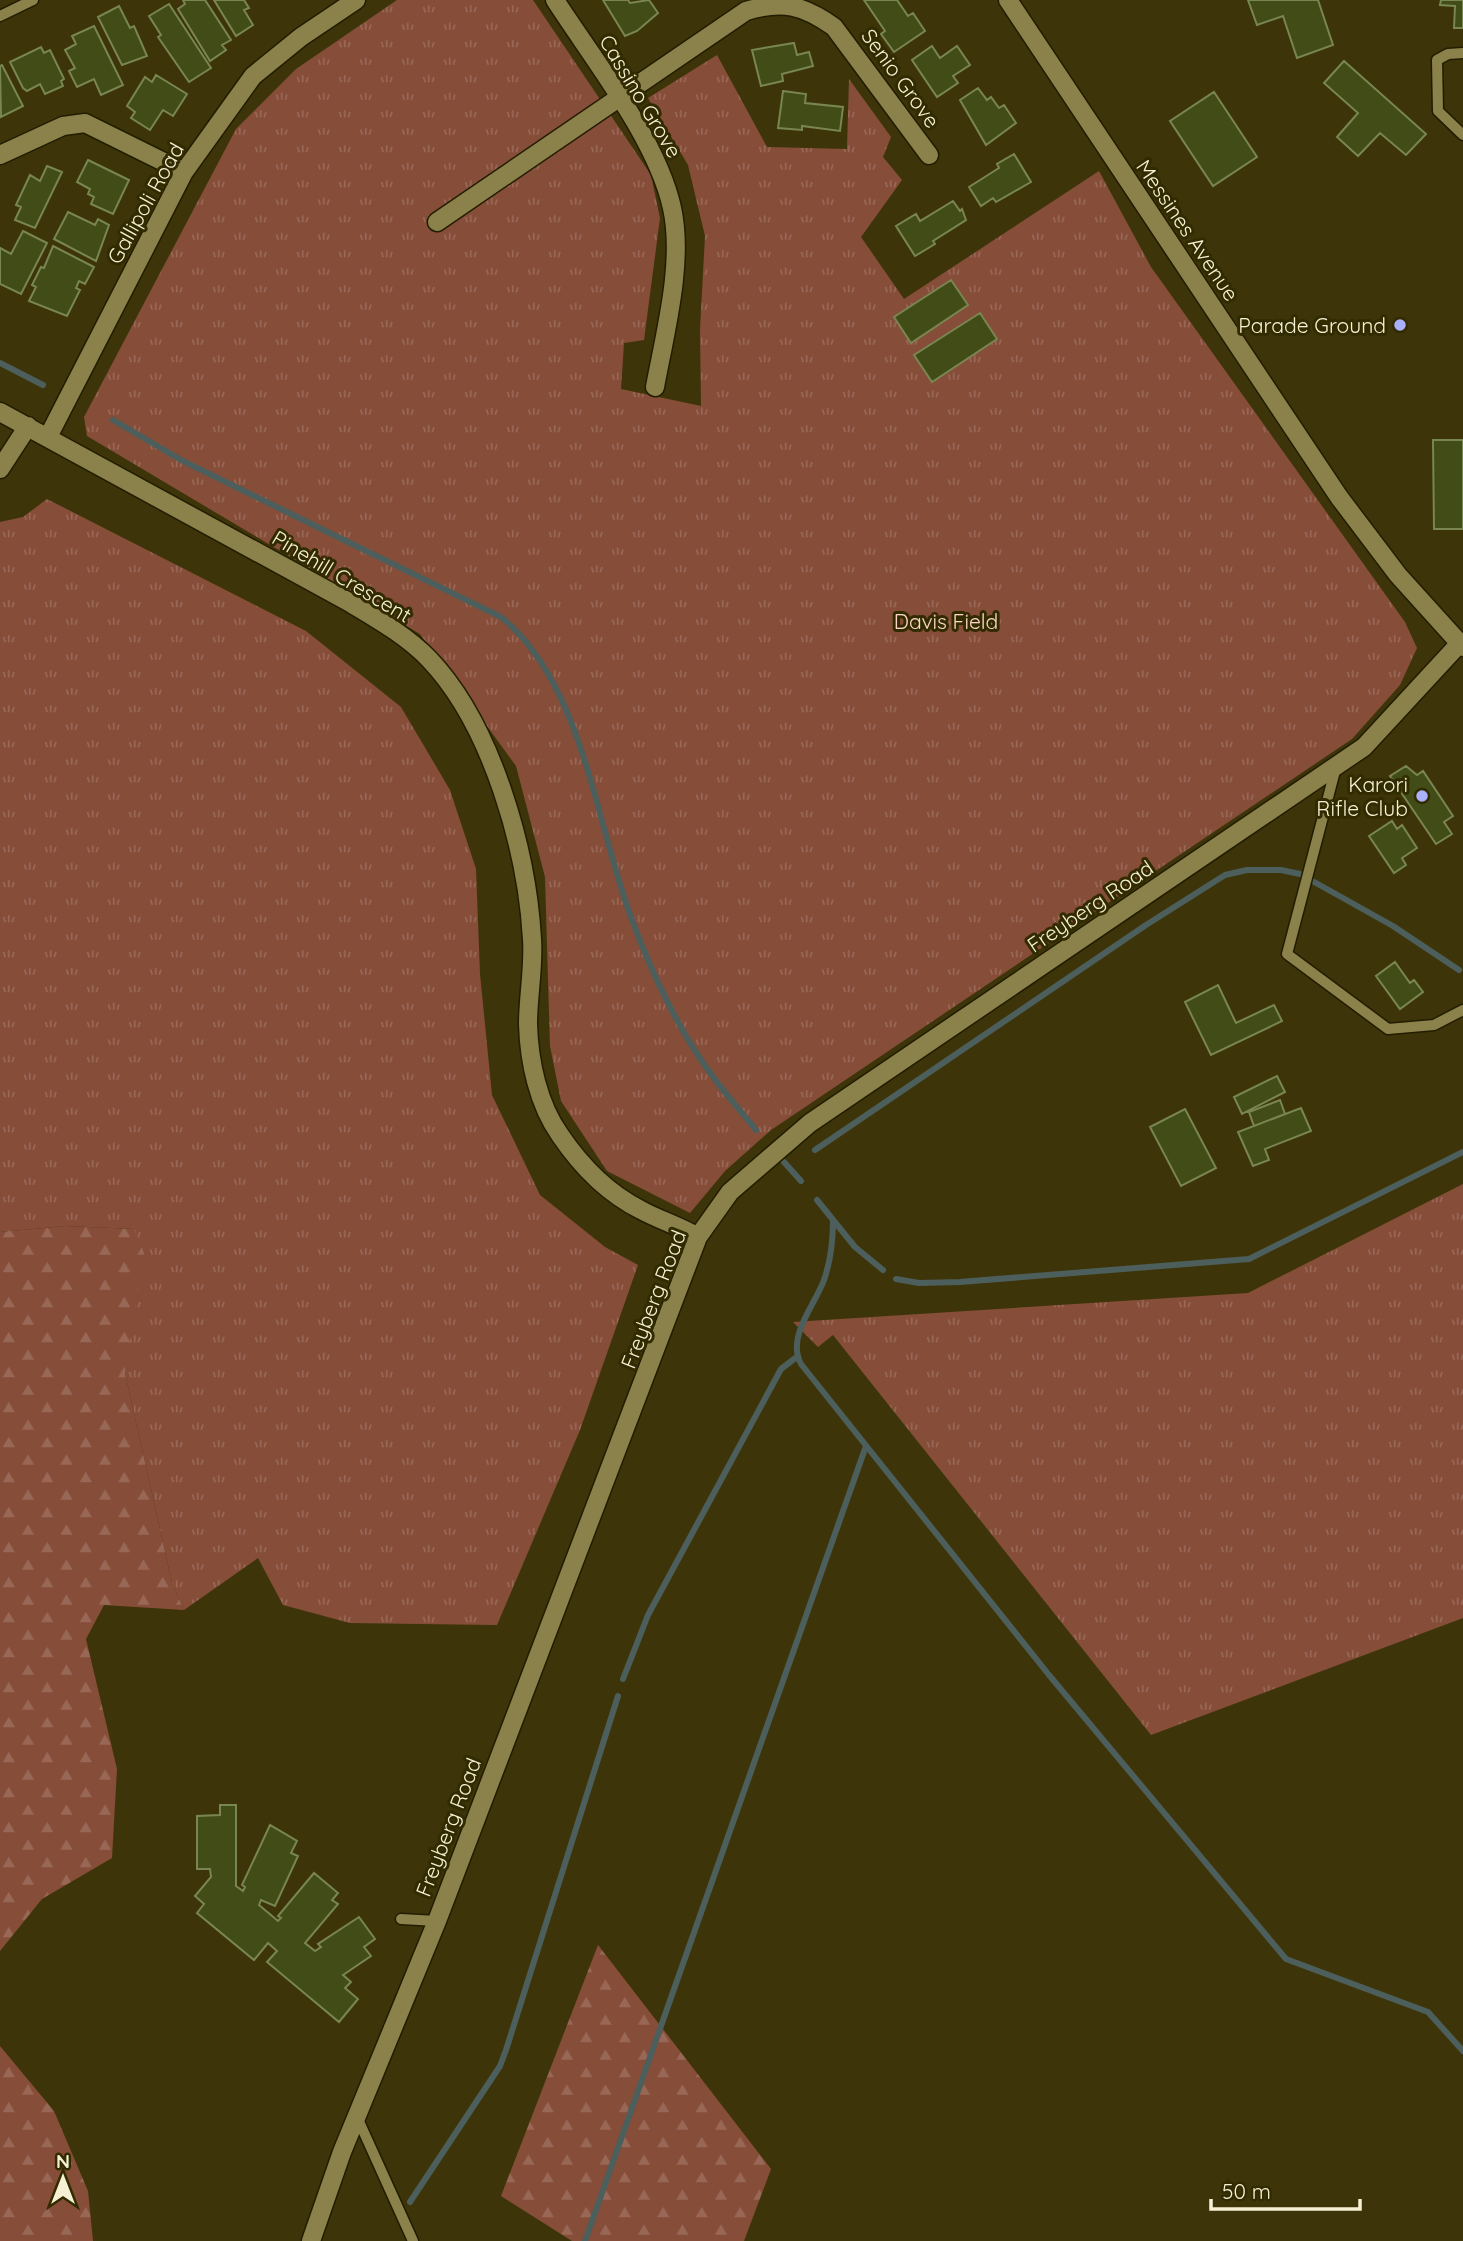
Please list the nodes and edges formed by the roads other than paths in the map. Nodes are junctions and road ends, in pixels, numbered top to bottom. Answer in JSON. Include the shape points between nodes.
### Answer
{"nodes":[{"id":1,"x":33,"y":0,"type":"edge"},
{"id":2,"x":356,"y":0,"type":"edge"},
{"id":3,"x":555,"y":0,"type":"edge"},
{"id":4,"x":1008,"y":0,"type":"edge"},
{"id":5,"x":1022,"y":0,"type":"edge"},
{"id":6,"x":0,"y":16,"type":"edge"},
{"id":7,"x":1023,"y":21,"type":"junction"},
{"id":8,"x":1463,"y":53,"type":"edge"},
{"id":9,"x":619,"y":97,"type":"junction"},
{"id":10,"x":1463,"y":135,"type":"edge"},
{"id":11,"x":0,"y":155,"type":"edge"},
{"id":12,"x":929,"y":155,"type":"dead end"},
{"id":13,"x":184,"y":172,"type":"junction"},
{"id":14,"x":437,"y":222,"type":"dead end"},
{"id":15,"x":655,"y":387,"type":"dead end"},
{"id":16,"x":0,"y":412,"type":"edge"},
{"id":17,"x":28,"y":426,"type":"junction"},
{"id":18,"x":48,"y":437,"type":"junction"},
{"id":19,"x":0,"y":469,"type":"edge"},
{"id":20,"x":1461,"y":646,"type":"edge"},
{"id":21,"x":1336,"y":766,"type":"junction"},
{"id":22,"x":1463,"y":1010,"type":"edge"},
{"id":23,"x":698,"y":1237,"type":"junction"},
{"id":24,"x":401,"y":1919,"type":"dead end"},
{"id":25,"x":436,"y":1922,"type":"junction"},
{"id":26,"x":357,"y":2116,"type":"junction"},
{"id":27,"x":311,"y":2241,"type":"edge"},
{"id":28,"x":413,"y":2241,"type":"edge"}],
"edges":[{"from":1,"to":6,"type":"lane"},
{"from":2,"to":13,"type":"street","name":"Gallipoli Road","via":[[253,76]]},
{"from":3,"to":9,"type":"street","name":"Cassino Grove"},
{"from":4,"to":7,"type":"street","name":"Messines Avenue"},
{"from":5,"to":7,"type":"lane"},
{"from":7,"to":20,"type":"street","name":"Messines Avenue","via":[[1339,497],[1398,575]]},
{"from":8,"to":10,"type":"lane","via":[[1437,60],[1438,111]]},
{"from":9,"to":12,"type":"street","name":"Senio Grove","via":[[746,11],[765,3],[789,3],[813,11],[834,27]]},
{"from":9,"to":14,"type":"street","name":"Senio Grove"},
{"from":9,"to":15,"type":"street","name":"Cassino Grove","via":[[658,164],[673,209],[675,280]]},
{"from":11,"to":13,"type":"street","via":[[63,126],[86,123]]},
{"from":13,"to":18,"type":"street","name":"Gallipoli Road"},
{"from":16,"to":17,"type":"street","name":"Pinehill Crescent"},
{"from":17,"to":18,"type":"street","name":"Pinehill Crescent"},
{"from":17,"to":19,"type":"street"},
{"from":18,"to":23,"type":"street","name":"Pinehill Crescent","via":[[375,618],[429,659],[464,709],[490,758],[522,856],[533,940],[528,1024],[535,1080],[558,1134],[598,1182],[639,1209]]},
{"from":20,"to":21,"type":"street","name":"Freyberg Road","via":[[1364,747]]},
{"from":21,"to":22,"type":"lane","via":[[1287,954],[1388,1029],[1434,1025]]},
{"from":21,"to":23,"type":"street","name":"Freyberg Road","via":[[810,1123],[730,1192]]},
{"from":23,"to":25,"type":"street","name":"Freyberg Road"},
{"from":24,"to":25,"type":"lane"},
{"from":25,"to":26,"type":"street","name":"Freyberg Road"},
{"from":26,"to":27,"type":"street","name":"Freyberg Road"},
{"from":26,"to":28,"type":"lane"}]}
